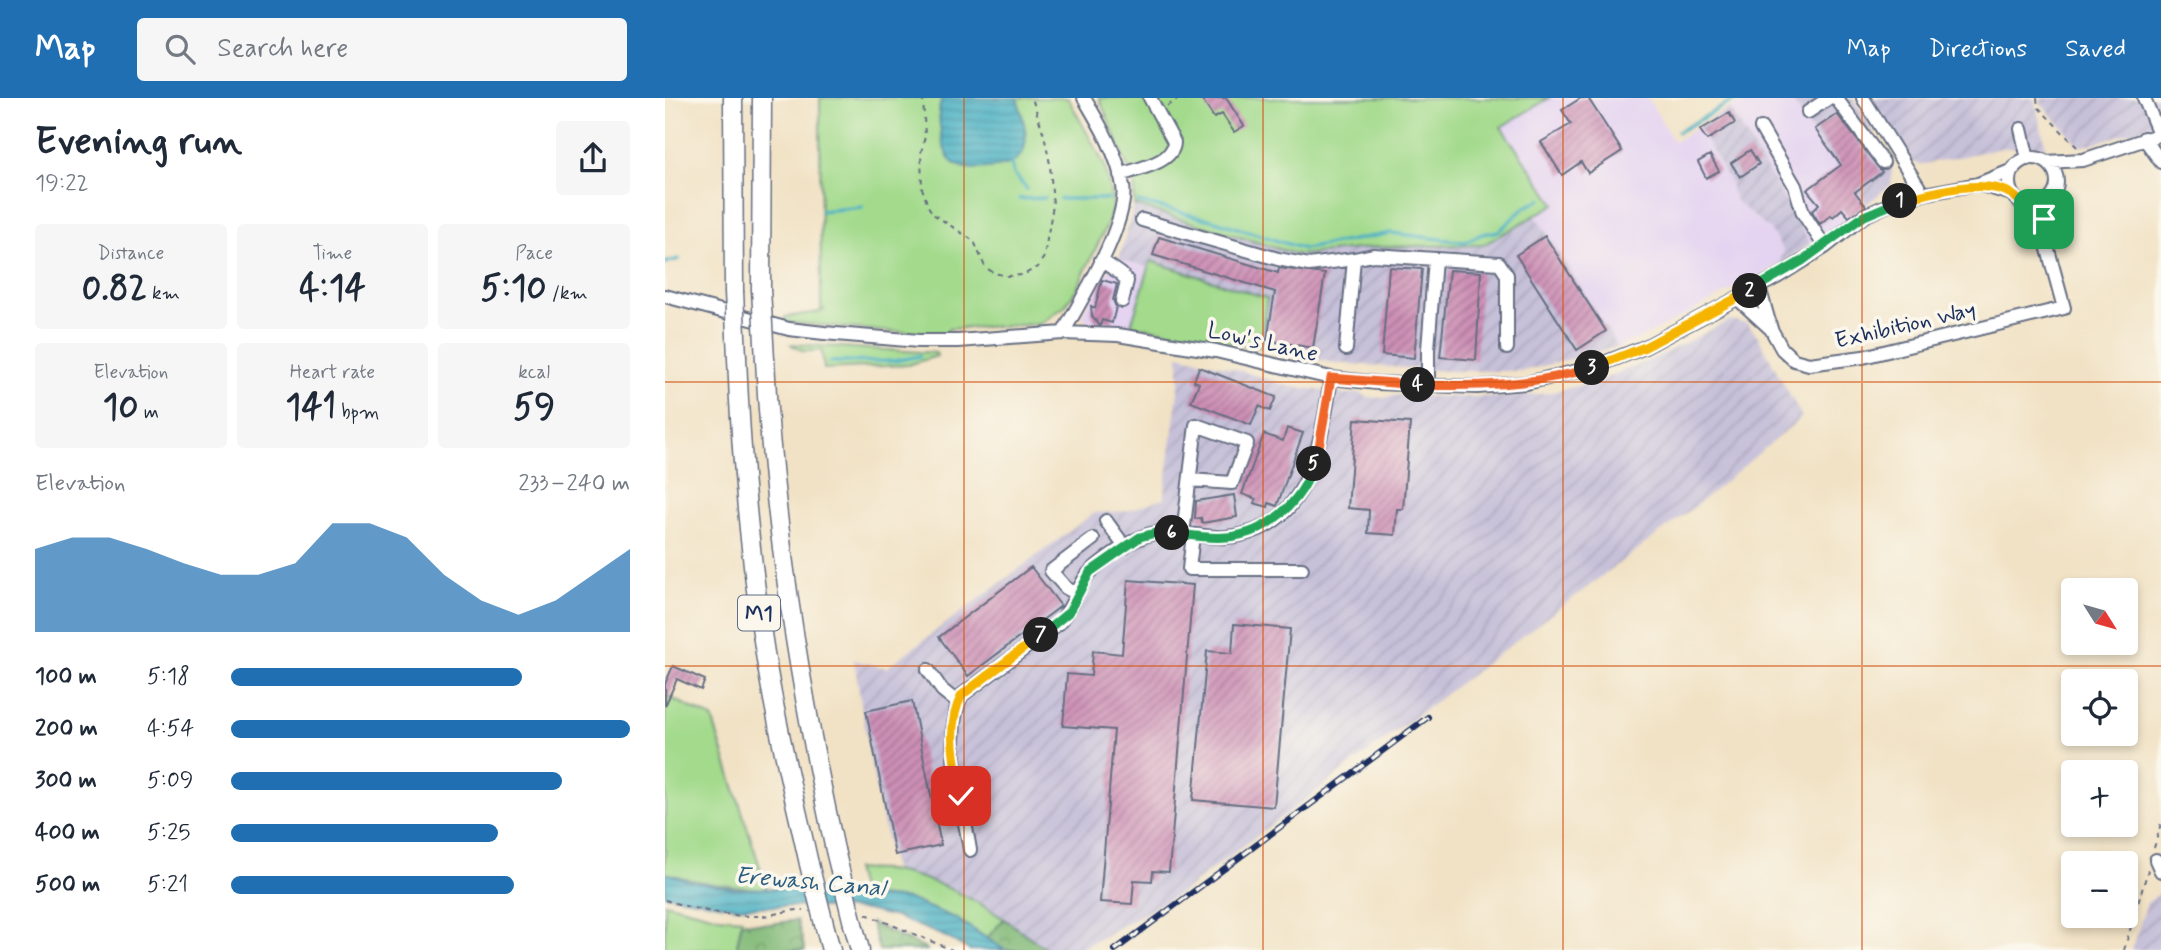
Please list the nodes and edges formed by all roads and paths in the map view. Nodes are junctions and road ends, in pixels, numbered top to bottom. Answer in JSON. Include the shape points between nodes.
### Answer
{"nodes":[{"id":1,"x":733,"y":98,"type":"edge"},
{"id":2,"x":762,"y":98,"type":"edge"},
{"id":3,"x":923,"y":98,"type":"edge"},
{"id":4,"x":1032,"y":98,"type":"edge"},
{"id":5,"x":1084,"y":98,"type":"edge"},
{"id":6,"x":1150,"y":98,"type":"edge"},
{"id":7,"x":1829,"y":98,"type":"edge"},
{"id":8,"x":1836,"y":98,"type":"edge"},
{"id":9,"x":1863,"y":98,"type":"edge"},
{"id":10,"x":2037,"y":98,"type":"edge"},
{"id":11,"x":2144,"y":98,"type":"edge"},
{"id":12,"x":1846,"y":111,"type":"junction"},
{"id":13,"x":1808,"y":112,"type":"dead end"},
{"id":14,"x":1761,"y":128,"type":"dead end"},
{"id":15,"x":2021,"y":130,"type":"dead end"},
{"id":16,"x":2160,"y":134,"type":"edge"},
{"id":17,"x":2144,"y":138,"type":"junction"},
{"id":18,"x":2028,"y":159,"type":"junction"},
{"id":19,"x":2085,"y":159,"type":"junction"},
{"id":20,"x":1883,"y":162,"type":"dead end"},
{"id":21,"x":2046,"y":162,"type":"junction"},
{"id":22,"x":2161,"y":162,"type":"edge"},
{"id":23,"x":2013,"y":170,"type":"junction"},
{"id":24,"x":1120,"y":175,"type":"junction"},
{"id":25,"x":2057,"y":182,"type":"junction"},
{"id":26,"x":1978,"y":184,"type":"junction"},
{"id":27,"x":1923,"y":194,"type":"junction"},
{"id":28,"x":2012,"y":194,"type":"junction"},
{"id":29,"x":2049,"y":200,"type":"junction"},
{"id":30,"x":2022,"y":204,"type":"junction"},
{"id":31,"x":1142,"y":220,"type":"dead end"},
{"id":32,"x":2043,"y":231,"type":"junction"},
{"id":33,"x":1825,"y":247,"type":"junction"},
{"id":34,"x":1353,"y":259,"type":"junction"},
{"id":35,"x":1435,"y":259,"type":"junction"},
{"id":36,"x":1101,"y":260,"type":"junction"},
{"id":37,"x":1759,"y":287,"type":"junction"},
{"id":38,"x":665,"y":296,"type":"edge"},
{"id":39,"x":1737,"y":298,"type":"junction"},
{"id":40,"x":1122,"y":301,"type":"dead end"},
{"id":41,"x":1771,"y":329,"type":"junction"},
{"id":42,"x":1063,"y":333,"type":"junction"},
{"id":43,"x":1346,"y":348,"type":"dead end"},
{"id":44,"x":1507,"y":348,"type":"dead end"},
{"id":45,"x":1331,"y":378,"type":"junction"},
{"id":46,"x":1429,"y":385,"type":"junction"},
{"id":47,"x":1190,"y":480,"type":"junction"},
{"id":48,"x":1106,"y":521,"type":"dead end"},
{"id":49,"x":1188,"y":535,"type":"junction"},
{"id":50,"x":1093,"y":539,"type":"dead end"},
{"id":51,"x":1125,"y":547,"type":"junction"},
{"id":52,"x":1301,"y":569,"type":"dead end"},
{"id":53,"x":1077,"y":594,"type":"junction"},
{"id":54,"x":929,"y":670,"type":"dead end"},
{"id":55,"x":957,"y":703,"type":"junction"},
{"id":56,"x":2161,"y":823,"type":"edge"},
{"id":57,"x":970,"y":850,"type":"dead end"},
{"id":58,"x":2155,"y":863,"type":"edge"},
{"id":59,"x":831,"y":950,"type":"edge"},
{"id":60,"x":860,"y":950,"type":"edge"},
{"id":61,"x":2124,"y":950,"type":"edge"}],
"edges":[{"from":1,"to":59,"type":"highway","number":"M1","bridge":true,"via":[[737,358],[743,470],[758,604],[779,732]]},
{"from":2,"to":60,"type":"highway","number":"M1","bridge":true,"via":[[761,289],[774,477],[796,652]]},
{"from":3,"to":4,"type":"path","via":[[922,188],[928,206],[974,241],[985,267],[1007,276],[1023,275],[1038,267],[1053,205],[1050,164]]},
{"from":5,"to":24,"type":"street"},
{"from":6,"to":24,"type":"street","via":[[1174,148],[1168,156]]},
{"from":7,"to":13,"type":"street"},
{"from":8,"to":12,"type":"street"},
{"from":9,"to":12,"type":"street"},
{"from":9,"to":27,"type":"street"},
{"from":10,"to":19,"type":"path","via":[[2039,107]]},
{"from":11,"to":16,"type":"street"},
{"from":12,"to":20,"type":"street"},
{"from":14,"to":33,"type":"street"},
{"from":15,"to":18,"type":"street"},
{"from":16,"to":17,"type":"street"},
{"from":17,"to":19,"type":"street"},
{"from":17,"to":22,"type":"street"},
{"from":18,"to":21,"type":"street"},
{"from":18,"to":23,"type":"street","name":"Low's Lane"},
{"from":19,"to":21,"type":"street"},
{"from":19,"to":25,"type":"street"},
{"from":21,"to":25,"type":"street"},
{"from":23,"to":26,"type":"street","name":"Low's Lane"},
{"from":23,"to":28,"type":"street"},
{"from":24,"to":36,"type":"street","via":[[1124,196],[1120,217]]},
{"from":25,"to":29,"type":"street"},
{"from":26,"to":27,"type":"street","name":"Low's Lane"},
{"from":26,"to":28,"type":"street","name":"Low's Lane"},
{"from":27,"to":33,"type":"street","name":"Low's Lane","via":[[1864,216]]},
{"from":28,"to":30,"type":"street","name":"Low's Lane"},
{"from":29,"to":30,"type":"street","via":[[2036,206]]},
{"from":29,"to":32,"type":"street"},
{"from":30,"to":32,"type":"street","name":"Low's Lane"},
{"from":31,"to":34,"type":"street","via":[[1309,265]]},
{"from":32,"to":41,"type":"street","name":"Exhibition Way","via":[[2064,308],[1818,365],[1788,356]]},
{"from":33,"to":37,"type":"street","name":"Low's Lane"},
{"from":34,"to":35,"type":"street","via":[[1373,255]]},
{"from":34,"to":43,"type":"street"},
{"from":35,"to":44,"type":"street","via":[[1499,263],[1507,275]]},
{"from":35,"to":46,"type":"street"},
{"from":36,"to":40,"type":"street","via":[[1127,281]]},
{"from":36,"to":42,"type":"street"},
{"from":37,"to":39,"type":"street","name":"Low's Lane"},
{"from":37,"to":41,"type":"street","name":"Exhibition Way"},
{"from":38,"to":42,"type":"street","name":"Low's Lane","via":[[789,329],[824,333],[945,341]]},
{"from":39,"to":41,"type":"street","name":"Exhibition Way"},
{"from":39,"to":46,"type":"street","name":"Low's Lane","via":[[1631,353],[1567,375],[1500,386]]},
{"from":42,"to":45,"type":"street","name":"Low's Lane","via":[[1174,343]]},
{"from":45,"to":46,"type":"street","name":"Low's Lane"},
{"from":45,"to":49,"type":"street","via":[[1316,459],[1290,505],[1272,522],[1240,535]]},
{"from":47,"to":47,"type":"street","via":[[1196,425],[1247,443],[1232,483]]},
{"from":47,"to":49,"type":"street"},
{"from":48,"to":51,"type":"street"},
{"from":49,"to":51,"type":"street","via":[[1163,531]]},
{"from":49,"to":52,"type":"street","via":[[1189,569]]},
{"from":50,"to":53,"type":"street","via":[[1051,571]]},
{"from":51,"to":53,"type":"street","via":[[1090,572]]},
{"from":53,"to":55,"type":"street","via":[[1059,623]]},
{"from":54,"to":55,"type":"street"},
{"from":55,"to":57,"type":"street","via":[[951,742]]},
{"from":56,"to":58,"type":"path"},
{"from":58,"to":61,"type":"path"}]}
